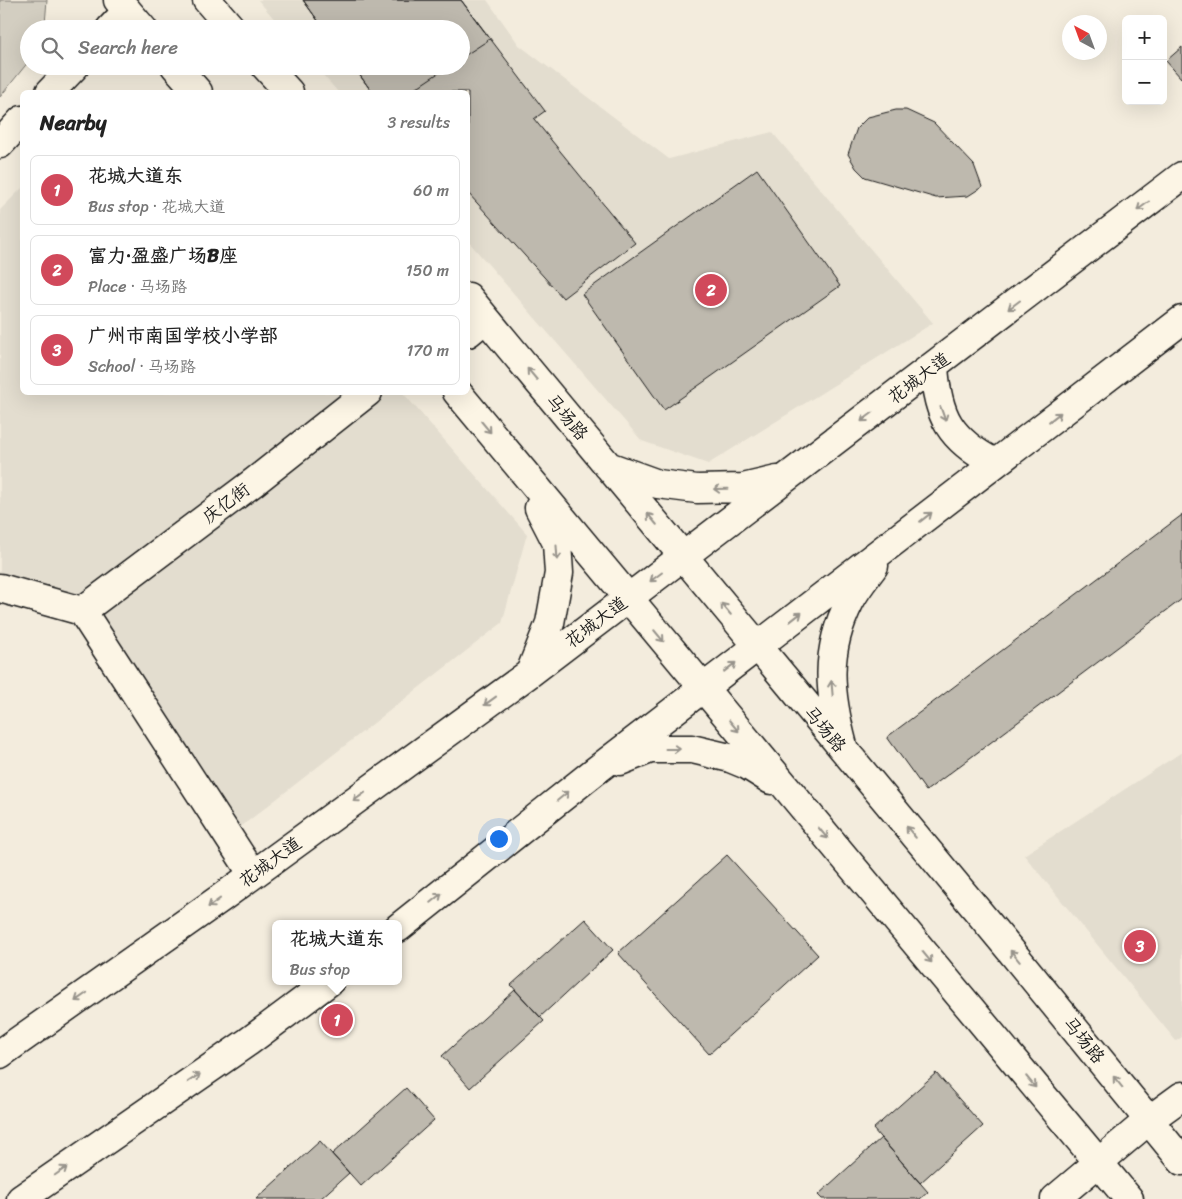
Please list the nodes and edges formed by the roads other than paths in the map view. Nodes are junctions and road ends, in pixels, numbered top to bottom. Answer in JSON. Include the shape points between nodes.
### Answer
{"nodes":[{"id":1,"x":207,"y":0,"type":"edge"},
{"id":2,"x":224,"y":20,"type":"edge"},
{"id":3,"x":66,"y":75,"type":"edge"},
{"id":4,"x":183,"y":75,"type":"edge"},
{"id":5,"x":273,"y":75,"type":"edge"},
{"id":6,"x":52,"y":90,"type":"edge"},
{"id":7,"x":196,"y":90,"type":"edge"},
{"id":8,"x":287,"y":90,"type":"edge"},
{"id":9,"x":20,"y":122,"type":"edge"},
{"id":10,"x":0,"y":144,"type":"edge"},
{"id":11,"x":1182,"y":176,"type":"edge"},
{"id":12,"x":470,"y":305,"type":"edge"},
{"id":13,"x":1182,"y":320,"type":"edge"},
{"id":14,"x":476,"y":326,"type":"edge"},
{"id":15,"x":934,"y":366,"type":"junction"},
{"id":16,"x":364,"y":395,"type":"edge"},
{"id":17,"x":459,"y":395,"type":"edge"},
{"id":18,"x":515,"y":462,"type":"junction"},
{"id":19,"x":995,"y":464,"type":"junction"},
{"id":20,"x":608,"y":466,"type":"junction"},
{"id":21,"x":786,"y":478,"type":"junction"},
{"id":22,"x":887,"y":546,"type":"junction"},
{"id":23,"x":683,"y":557,"type":"junction"},
{"id":24,"x":0,"y":588,"type":"edge"},
{"id":25,"x":628,"y":598,"type":"junction"},
{"id":26,"x":82,"y":611,"type":"junction"},
{"id":27,"x":757,"y":646,"type":"junction"},
{"id":28,"x":530,"y":672,"type":"junction"},
{"id":29,"x":703,"y":688,"type":"junction"},
{"id":30,"x":845,"y":752,"type":"junction"},
{"id":31,"x":594,"y":772,"type":"junction"},
{"id":32,"x":791,"y":795,"type":"junction"},
{"id":33,"x":252,"y":873,"type":"dead end"},
{"id":34,"x":402,"y":925,"type":"edge"},
{"id":35,"x":325,"y":985,"type":"edge"},
{"id":36,"x":0,"y":1054,"type":"edge"},
{"id":37,"x":1182,"y":1096,"type":"edge"},
{"id":38,"x":1149,"y":1120,"type":"junction"},
{"id":39,"x":1182,"y":1161,"type":"edge"},
{"id":40,"x":1098,"y":1162,"type":"junction"},
{"id":41,"x":21,"y":1199,"type":"edge"},
{"id":42,"x":1055,"y":1199,"type":"edge"},
{"id":43,"x":1129,"y":1199,"type":"edge"}],
"edges":[{"from":1,"to":2,"type":"main road"},
{"from":3,"to":6,"type":"main road"},
{"from":4,"to":7,"type":"main road"},
{"from":5,"to":8,"type":"main road"},
{"from":9,"to":10,"type":"main road"},
{"from":11,"to":15,"type":"main road","name":"花城大道","one_way":true},
{"from":12,"to":14,"type":"main road","name":"马场路"},
{"from":19,"to":13,"type":"main road","one_way":true},
{"from":20,"to":14,"type":"main road","name":"马场路","one_way":true},
{"from":15,"to":19,"type":"main road","one_way":true,"via":[[935,391],[946,422],[961,442]]},
{"from":15,"to":21,"type":"main road","name":"花城大道","one_way":true},
{"from":16,"to":26,"type":"main road","name":"庆亿街"},
{"from":17,"to":18,"type":"main road","one_way":true},
{"from":18,"to":25,"type":"main road"},
{"from":18,"to":28,"type":"main road","one_way":true,"via":[[557,543],[559,573],[550,622]]},
{"from":22,"to":19,"type":"main road","one_way":true},
{"from":21,"to":20,"type":"main road","one_way":true,"via":[[743,488],[698,489],[658,484]]},
{"from":23,"to":20,"type":"main road","name":"马场路","one_way":true},
{"from":21,"to":23,"type":"main road","name":"花城大道"},
{"from":27,"to":22,"type":"main road","one_way":true},
{"from":30,"to":22,"type":"main road","one_way":true,"via":[[833,702],[830,670],[836,636],[850,600]]},
{"from":23,"to":25,"type":"main road","name":"花城大道","one_way":true},
{"from":27,"to":23,"type":"main road","name":"马场路","one_way":true},
{"from":24,"to":26,"type":"main road"},
{"from":25,"to":28,"type":"main road","name":"花城大道"},
{"from":25,"to":29,"type":"main road","one_way":true},
{"from":26,"to":33,"type":"main road"},
{"from":29,"to":27,"type":"main road","one_way":true},
{"from":27,"to":30,"type":"main road","name":"马场路"},
{"from":28,"to":36,"type":"main road","name":"花城大道","one_way":true},
{"from":29,"to":31,"type":"main road"},
{"from":29,"to":32,"type":"main road","one_way":true},
{"from":38,"to":30,"type":"main road","name":"马场路","one_way":true},
{"from":31,"to":32,"type":"main road","one_way":true,"via":[[650,749],[692,749],[747,765]]},
{"from":34,"to":31,"type":"main road","one_way":true},
{"from":32,"to":40,"type":"main road","one_way":true},
{"from":41,"to":35,"type":"main road","one_way":true},
{"from":37,"to":38,"type":"main road"},
{"from":38,"to":39,"type":"main road","name":"马场路"},
{"from":38,"to":40,"type":"main road"},
{"from":40,"to":42,"type":"main road"},
{"from":40,"to":43,"type":"main road"}]}
